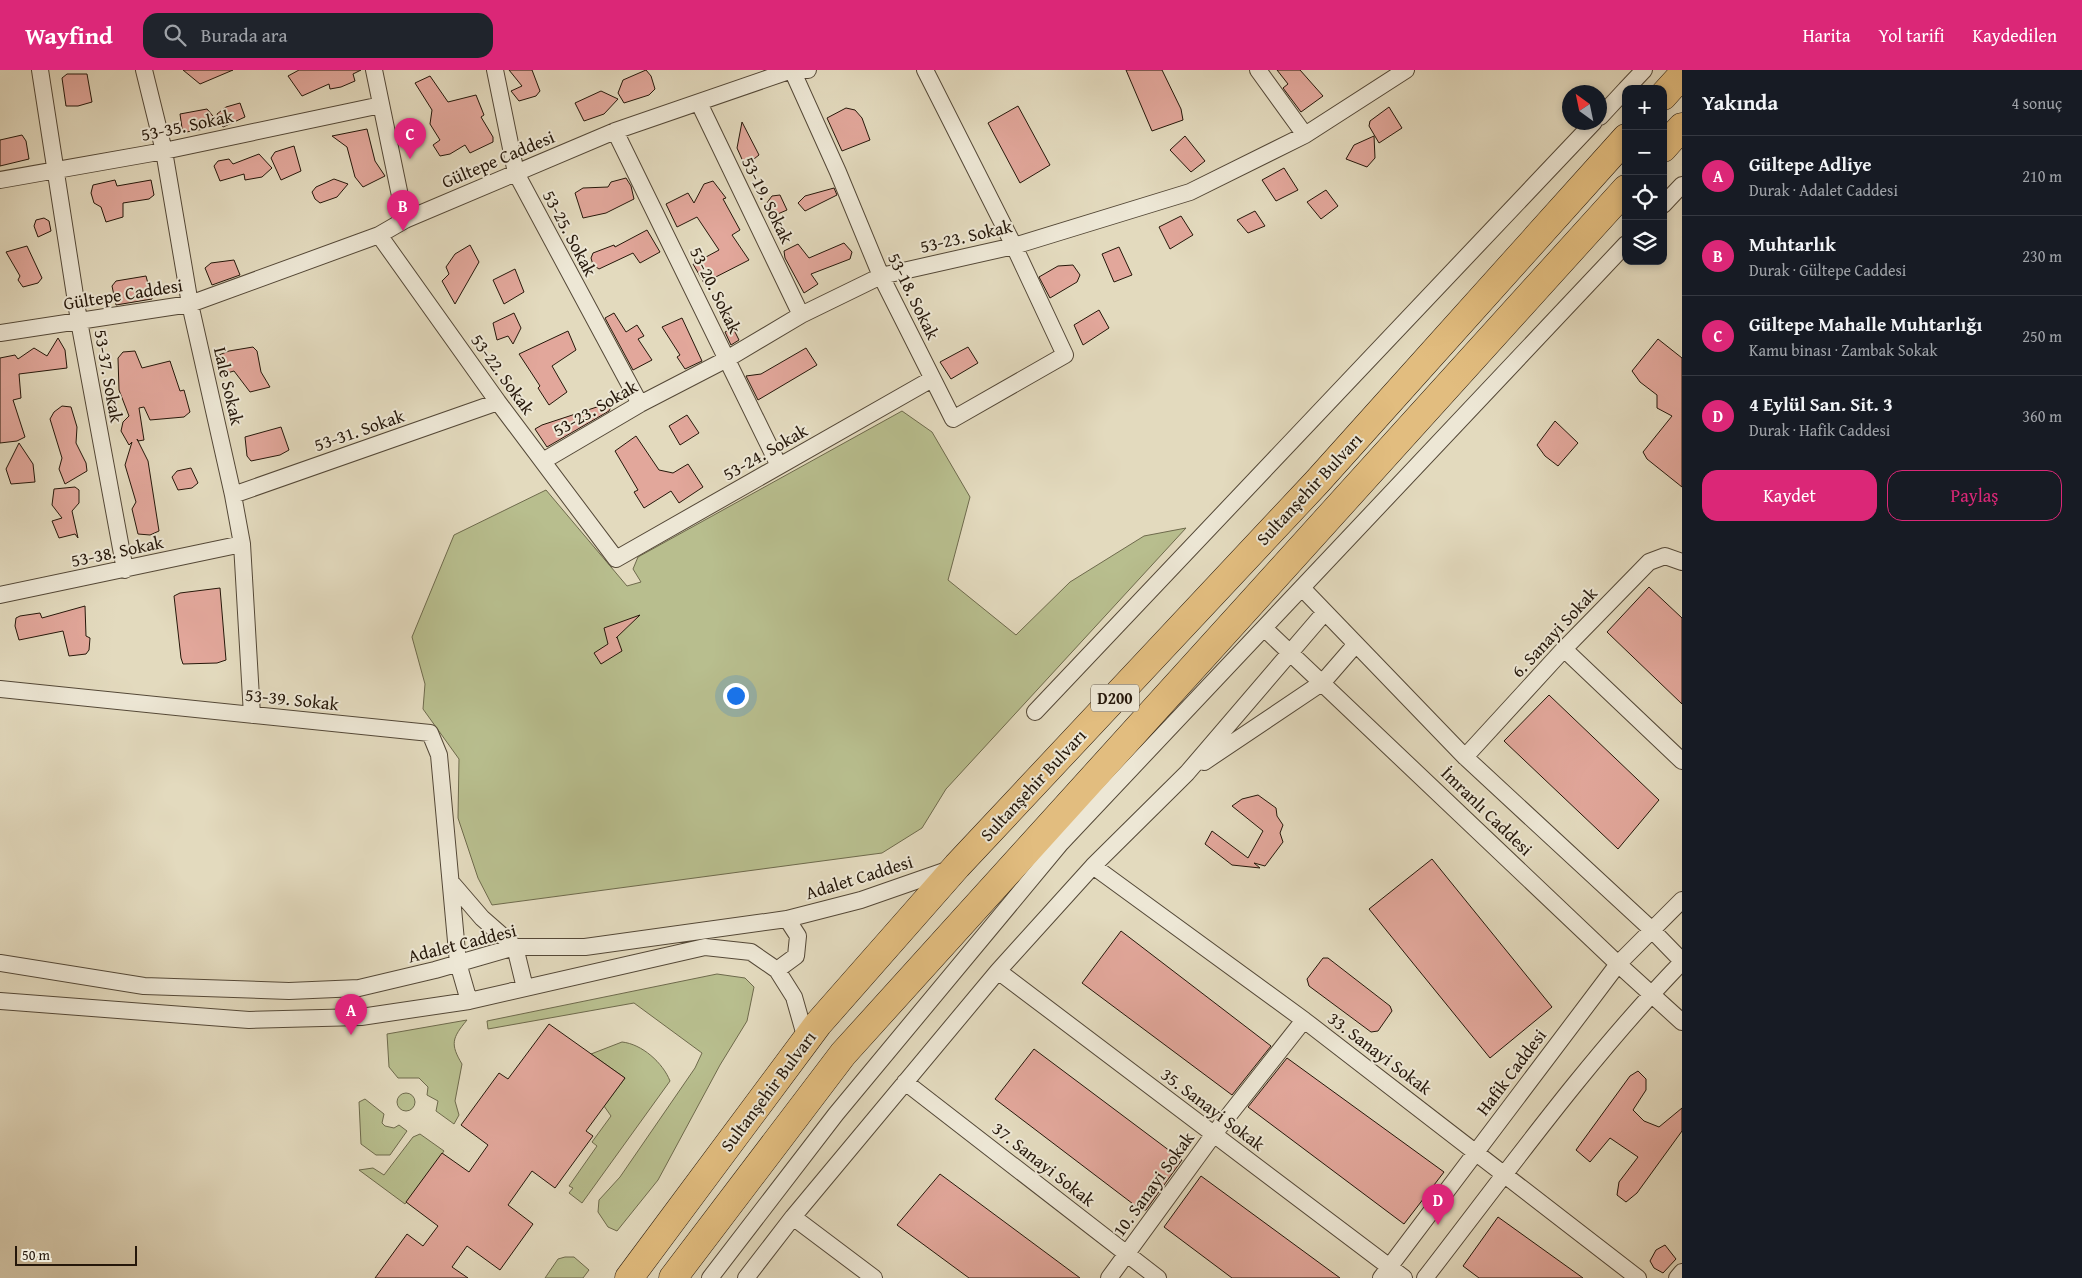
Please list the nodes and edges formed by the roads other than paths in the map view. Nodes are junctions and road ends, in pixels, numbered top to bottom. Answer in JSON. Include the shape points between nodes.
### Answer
{"nodes":[{"id":1,"x":40,"y":70,"type":"edge"},
{"id":2,"x":144,"y":70,"type":"edge"},
{"id":3,"x":374,"y":70,"type":"edge"},
{"id":4,"x":495,"y":70,"type":"edge"},
{"id":5,"x":792,"y":70,"type":"edge"},
{"id":6,"x":808,"y":70,"type":"edge"},
{"id":7,"x":925,"y":70,"type":"edge"},
{"id":8,"x":1258,"y":70,"type":"edge"},
{"id":9,"x":1406,"y":70,"type":"edge"},
{"id":10,"x":1644,"y":70,"type":"edge"},
{"id":11,"x":1682,"y":75,"type":"edge"},
{"id":12,"x":1630,"y":85,"type":"edge"},
{"id":13,"x":1667,"y":92,"type":"edge"},
{"id":14,"x":1622,"y":93,"type":"edge"},
{"id":15,"x":699,"y":103,"type":"junction"},
{"id":16,"x":381,"y":105,"type":"junction"},
{"id":17,"x":1607,"y":109,"type":"edge"},
{"id":18,"x":1682,"y":127,"type":"edge"},
{"id":19,"x":1586,"y":130,"type":"edge"},
{"id":20,"x":615,"y":132,"type":"junction"},
{"id":21,"x":1305,"y":135,"type":"junction"},
{"id":22,"x":1622,"y":142,"type":"edge"},
{"id":23,"x":1667,"y":144,"type":"edge"},
{"id":24,"x":164,"y":152,"type":"junction"},
{"id":25,"x":56,"y":170,"type":"junction"},
{"id":26,"x":516,"y":173,"type":"junction"},
{"id":27,"x":0,"y":180,"type":"edge"},
{"id":28,"x":1682,"y":185,"type":"edge"},
{"id":29,"x":1622,"y":193,"type":"edge"},
{"id":30,"x":1667,"y":201,"type":"edge"},
{"id":31,"x":405,"y":220,"type":"junction"},
{"id":32,"x":379,"y":235,"type":"junction"},
{"id":33,"x":1014,"y":246,"type":"junction"},
{"id":34,"x":1622,"y":248,"type":"edge"},
{"id":35,"x":882,"y":276,"type":"junction"},
{"id":36,"x":190,"y":304,"type":"junction"},
{"id":37,"x":801,"y":315,"type":"junction"},
{"id":38,"x":79,"y":321,"type":"junction"},
{"id":39,"x":0,"y":333,"type":"edge"},
{"id":40,"x":727,"y":359,"type":"junction"},
{"id":41,"x":932,"y":379,"type":"junction"},
{"id":42,"x":498,"y":402,"type":"junction"},
{"id":43,"x":640,"y":404,"type":"junction"},
{"id":44,"x":543,"y":461,"type":"junction"},
{"id":45,"x":780,"y":466,"type":"junction"},
{"id":46,"x":233,"y":495,"type":"junction"},
{"id":47,"x":242,"y":544,"type":"junction"},
{"id":48,"x":616,"y":559,"type":"joint"},
{"id":49,"x":1682,"y":562,"type":"edge"},
{"id":50,"x":125,"y":570,"type":"junction"},
{"id":51,"x":1302,"y":588,"type":"junction"},
{"id":52,"x":0,"y":596,"type":"edge"},
{"id":53,"x":1325,"y":612,"type":"junction"},
{"id":54,"x":1265,"y":629,"type":"junction"},
{"id":55,"x":1356,"y":644,"type":"junction"},
{"id":56,"x":1564,"y":649,"type":"junction"},
{"id":57,"x":1289,"y":651,"type":"junction"},
{"id":58,"x":1323,"y":682,"type":"junction"},
{"id":59,"x":0,"y":689,"type":"edge"},
{"id":60,"x":1035,"y":712,"type":"dead end"},
{"id":61,"x":252,"y":715,"type":"junction"},
{"id":62,"x":1465,"y":758,"type":"junction"},
{"id":63,"x":1682,"y":761,"type":"edge"},
{"id":64,"x":1187,"y":773,"type":"junction"},
{"id":65,"x":957,"y":866,"type":"junction"},
{"id":66,"x":1093,"y":866,"type":"junction"},
{"id":67,"x":450,"y":882,"type":"junction"},
{"id":68,"x":1682,"y":900,"type":"edge"},
{"id":69,"x":787,"y":919,"type":"junction"},
{"id":70,"x":1651,"y":929,"type":"junction"},
{"id":71,"x":515,"y":947,"type":"junction"},
{"id":72,"x":1682,"y":962,"type":"edge"},
{"id":73,"x":0,"y":963,"type":"edge"},
{"id":74,"x":458,"y":963,"type":"junction"},
{"id":75,"x":1618,"y":964,"type":"junction"},
{"id":76,"x":777,"y":970,"type":"junction"},
{"id":77,"x":998,"y":971,"type":"junction"},
{"id":78,"x":525,"y":988,"type":"junction"},
{"id":79,"x":1651,"y":994,"type":"junction"},
{"id":80,"x":0,"y":1000,"type":"edge"},
{"id":81,"x":469,"y":1001,"type":"junction"},
{"id":82,"x":1304,"y":1020,"type":"junction"},
{"id":83,"x":1682,"y":1022,"type":"edge"},
{"id":84,"x":806,"y":1039,"type":"junction"},
{"id":85,"x":905,"y":1082,"type":"junction"},
{"id":86,"x":1214,"y":1134,"type":"junction"},
{"id":87,"x":1476,"y":1152,"type":"junction"},
{"id":88,"x":1505,"y":1174,"type":"junction"},
{"id":89,"x":793,"y":1217,"type":"junction"},
{"id":90,"x":1127,"y":1254,"type":"junction"},
{"id":91,"x":1385,"y":1272,"type":"edge"},
{"id":92,"x":1682,"y":1272,"type":"edge"},
{"id":93,"x":629,"y":1278,"type":"edge"},
{"id":94,"x":673,"y":1278,"type":"edge"},
{"id":95,"x":710,"y":1278,"type":"edge"},
{"id":96,"x":746,"y":1278,"type":"edge"},
{"id":97,"x":874,"y":1278,"type":"edge"},
{"id":98,"x":1109,"y":1278,"type":"edge"},
{"id":99,"x":1158,"y":1278,"type":"edge"},
{"id":100,"x":1404,"y":1278,"type":"edge"},
{"id":101,"x":1425,"y":1278,"type":"edge"},
{"id":102,"x":1638,"y":1278,"type":"edge"},
{"id":103,"x":1677,"y":1278,"type":"edge"}],
"edges":[{"from":1,"to":25,"type":"street","name":"53-37. Sokak"},
{"from":2,"to":24,"type":"street","name":"Lale Sokak"},
{"from":3,"to":16,"type":"street"},
{"from":4,"to":26,"type":"street","name":"53-25. Sokak"},
{"from":5,"to":6,"type":"street","name":"Gültepe Caddesi"},
{"from":5,"to":15,"type":"street","name":"Gültepe Caddesi"},
{"from":5,"to":35,"type":"street","name":"53-18. Sokak"},
{"from":7,"to":33,"type":"street"},
{"from":8,"to":21,"type":"street"},
{"from":9,"to":21,"type":"street","name":"53-23. Sokak"},
{"from":10,"to":12,"type":"street"},
{"from":11,"to":13,"type":"highway"},
{"from":14,"to":17,"type":"street"},
{"from":15,"to":20,"type":"street","name":"Gültepe Caddesi"},
{"from":15,"to":37,"type":"street","name":"53-19. Sokak"},
{"from":16,"to":24,"type":"street","name":"53-35. Sokak"},
{"from":16,"to":31,"type":"street"},
{"from":18,"to":23,"type":"highway"},
{"from":19,"to":60,"type":"street"},
{"from":20,"to":26,"type":"street","name":"Gültepe Caddesi"},
{"from":20,"to":40,"type":"street","name":"53-20. Sokak"},
{"from":21,"to":33,"type":"street","name":"53-23. Sokak","via":[[1190,192]]},
{"from":22,"to":65,"type":"highway","name":"Sultanşehir Bulvarı","number":"D200","via":[[1317,482]]},
{"from":24,"to":25,"type":"street","name":"53-35. Sokak"},
{"from":24,"to":36,"type":"street","name":"Lale Sokak"},
{"from":25,"to":27,"type":"street","name":"53-35. Sokak"},
{"from":25,"to":38,"type":"street","name":"53-37. Sokak"},
{"from":26,"to":31,"type":"street","name":"Gültepe Caddesi"},
{"from":26,"to":43,"type":"street","name":"53-25. Sokak"},
{"from":28,"to":30,"type":"street"},
{"from":29,"to":94,"type":"highway","name":"Sultanşehir Bulvarı","number":"D200","via":[[843,1054]]},
{"from":31,"to":32,"type":"street","name":"Gültepe Caddesi"},
{"from":32,"to":36,"type":"street","name":"Gültepe Caddesi"},
{"from":32,"to":42,"type":"street","name":"53-22. Sokak"},
{"from":33,"to":35,"type":"street","name":"53-23. Sokak"},
{"from":33,"to":41,"type":"street","name":"53-18. Sokak","via":[[1065,355],[954,419]]},
{"from":34,"to":51,"type":"street"},
{"from":35,"to":37,"type":"street","name":"53-23. Sokak"},
{"from":35,"to":41,"type":"street","name":"53-18. Sokak"},
{"from":36,"to":38,"type":"street","name":"Gültepe Caddesi"},
{"from":36,"to":46,"type":"street","name":"Lale Sokak"},
{"from":37,"to":40,"type":"street","name":"53-23. Sokak"},
{"from":38,"to":39,"type":"street","name":"Gültepe Caddesi"},
{"from":38,"to":50,"type":"street","name":"53-37. Sokak"},
{"from":40,"to":43,"type":"street","name":"53-23. Sokak"},
{"from":40,"to":45,"type":"street","name":"53-20. Sokak"},
{"from":41,"to":45,"type":"street","name":"53-24. Sokak"},
{"from":42,"to":44,"type":"street","name":"53-22. Sokak"},
{"from":42,"to":46,"type":"street","name":"53-31. Sokak"},
{"from":43,"to":44,"type":"street","name":"53-23. Sokak"},
{"from":44,"to":48,"type":"street","name":"53-22. Sokak"},
{"from":45,"to":48,"type":"street","name":"53-24. Sokak"},
{"from":46,"to":47,"type":"street","name":"Lale Sokak"},
{"from":47,"to":50,"type":"street","name":"53-38. Sokak"},
{"from":47,"to":61,"type":"street","name":"Lale Sokak"},
{"from":49,"to":56,"type":"street","name":"6. Sanayi Sokak","via":[[1665,556],[1649,562]]},
{"from":50,"to":52,"type":"street","name":"53-38. Sokak"},
{"from":51,"to":53,"type":"street","name":"İmranlı Caddesi"},
{"from":51,"to":54,"type":"street"},
{"from":53,"to":55,"type":"street","name":"İmranlı Caddesi"},
{"from":53,"to":57,"type":"street"},
{"from":54,"to":57,"type":"street","name":"İmranlı Caddesi"},
{"from":54,"to":95,"type":"street","via":[[1061,843],[836,1114]]},
{"from":55,"to":58,"type":"street"},
{"from":55,"to":62,"type":"street","name":"İmranlı Caddesi"},
{"from":56,"to":62,"type":"street","name":"6. Sanayi Sokak"},
{"from":56,"to":63,"type":"street"},
{"from":57,"to":58,"type":"street","name":"İmranlı Caddesi"},
{"from":57,"to":64,"type":"street"},
{"from":58,"to":64,"type":"street"},
{"from":58,"to":75,"type":"street","name":"İmranlı Caddesi"},
{"from":59,"to":61,"type":"street","name":"53-39. Sokak"},
{"from":61,"to":67,"type":"street","name":"53-39. Sokak","via":[[430,733],[439,755]]},
{"from":62,"to":70,"type":"street","name":"İmranlı Caddesi"},
{"from":64,"to":66,"type":"street"},
{"from":65,"to":69,"type":"street","name":"Adalet Caddesi","via":[[861,900]]},
{"from":65,"to":84,"type":"highway","name":"Sultanşehir Bulvarı","number":"D200"},
{"from":66,"to":77,"type":"street"},
{"from":66,"to":82,"type":"street","name":"33. Sanayi Sokak"},
{"from":67,"to":71,"type":"street","via":[[482,918]]},
{"from":67,"to":74,"type":"street","name":"53-39. Sokak"},
{"from":68,"to":70,"type":"street","name":"Hafik Caddesi"},
{"from":69,"to":71,"type":"street","name":"Adalet Caddesi","via":[[585,948]]},
{"from":69,"to":76,"type":"street","via":[[798,936],[796,956]]},
{"from":70,"to":72,"type":"street","name":"İmranlı Caddesi"},
{"from":70,"to":75,"type":"street","name":"Hafik Caddesi"},
{"from":71,"to":74,"type":"street","name":"Adalet Caddesi"},
{"from":71,"to":78,"type":"street"},
{"from":72,"to":79,"type":"street"},
{"from":73,"to":74,"type":"street","name":"Adalet Caddesi","via":[[144,986],[289,991],[358,988]]},
{"from":74,"to":81,"type":"street","name":"53-39. Sokak"},
{"from":75,"to":79,"type":"street","name":"İmranlı Caddesi"},
{"from":75,"to":87,"type":"street","name":"Hafik Caddesi"},
{"from":76,"to":78,"type":"street","via":[[751,952],[705,947]]},
{"from":76,"to":84,"type":"street","via":[[794,997]]},
{"from":77,"to":85,"type":"street"},
{"from":77,"to":86,"type":"street","name":"35. Sanayi Sokak"},
{"from":78,"to":81,"type":"street"},
{"from":79,"to":83,"type":"street","name":"İmranlı Caddesi"},
{"from":79,"to":88,"type":"street"},
{"from":80,"to":81,"type":"street","via":[[249,1020],[361,1017]]},
{"from":82,"to":86,"type":"street","name":"10. Sanayi Sokak"},
{"from":82,"to":87,"type":"street","name":"33. Sanayi Sokak"},
{"from":84,"to":93,"type":"highway","name":"Sultanşehir Bulvarı","number":"D200"},
{"from":85,"to":89,"type":"street"},
{"from":85,"to":90,"type":"street","name":"37. Sanayi Sokak"},
{"from":86,"to":90,"type":"street","name":"10. Sanayi Sokak"},
{"from":86,"to":91,"type":"street","name":"35. Sanayi Sokak"},
{"from":87,"to":88,"type":"street","name":"33. Sanayi Sokak"},
{"from":87,"to":91,"type":"street","name":"Hafik Caddesi"},
{"from":88,"to":101,"type":"street"},
{"from":88,"to":102,"type":"street","name":"33. Sanayi Sokak"},
{"from":89,"to":96,"type":"street"},
{"from":89,"to":97,"type":"street"},
{"from":90,"to":98,"type":"street","name":"10. Sanayi Sokak"},
{"from":90,"to":99,"type":"street","name":"37. Sanayi Sokak"},
{"from":91,"to":100,"type":"street","name":"35. Sanayi Sokak"},
{"from":92,"to":103,"type":"street"}]}
